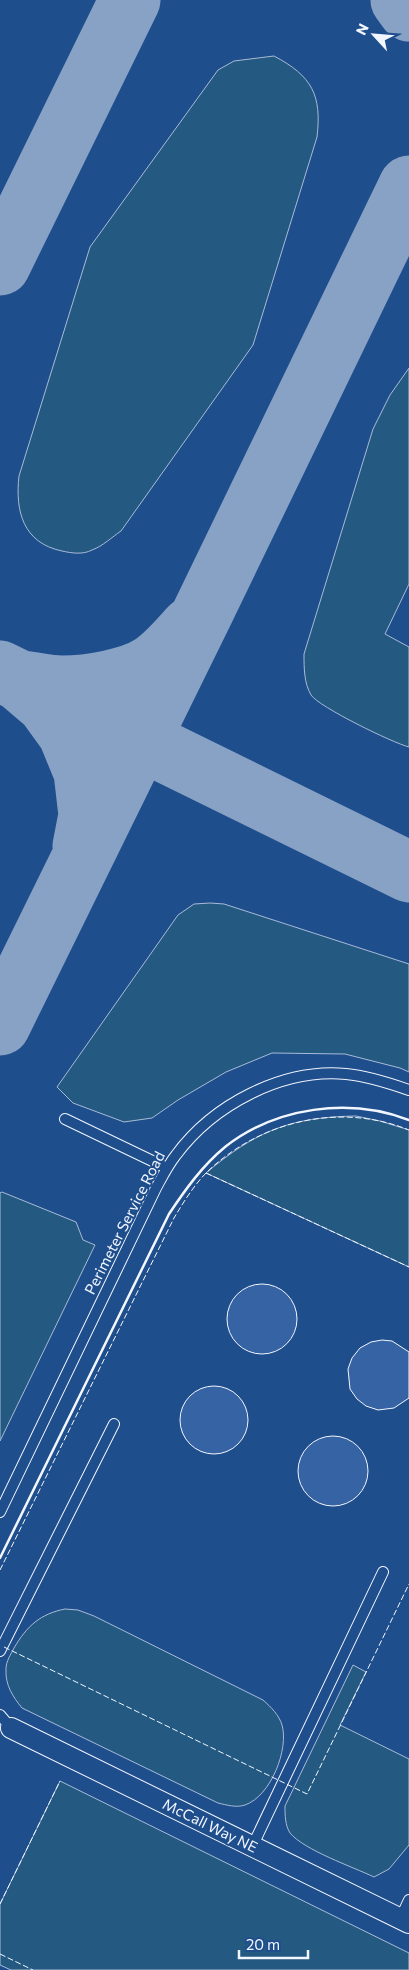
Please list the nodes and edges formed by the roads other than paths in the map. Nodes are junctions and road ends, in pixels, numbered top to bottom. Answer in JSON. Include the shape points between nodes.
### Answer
{"nodes":[{"id":1,"x":409,"y":1090,"type":"edge"},
{"id":2,"x":65,"y":1120,"type":"dead end"},
{"id":3,"x":168,"y":1168,"type":"junction"},
{"id":4,"x":114,"y":1424,"type":"dead end"},
{"id":5,"x":0,"y":1512,"type":"edge"},
{"id":6,"x":383,"y":1572,"type":"dead end"},
{"id":7,"x":0,"y":1652,"type":"edge"},
{"id":8,"x":6,"y":1721,"type":"edge"},
{"id":9,"x":252,"y":1847,"type":"junction"},
{"id":10,"x":409,"y":1900,"type":"edge"},
{"id":11,"x":404,"y":1921,"type":"edge"}],
"edges":[{"from":1,"to":3,"type":"lane","name":"Perimeter Service Road","via":[[345,1074],[304,1076],[265,1087],[231,1103],[200,1127]]},
{"from":2,"to":3,"type":"lane"},
{"from":3,"to":5,"type":"lane","name":"Perimeter Service Road"},
{"from":4,"to":7,"type":"lane"},
{"from":6,"to":9,"type":"lane"},
{"from":8,"to":9,"type":"street","name":"McCall Way NE"},
{"from":9,"to":11,"type":"street","name":"McCall Way NE"},
{"from":10,"to":11,"type":"lane"}]}
